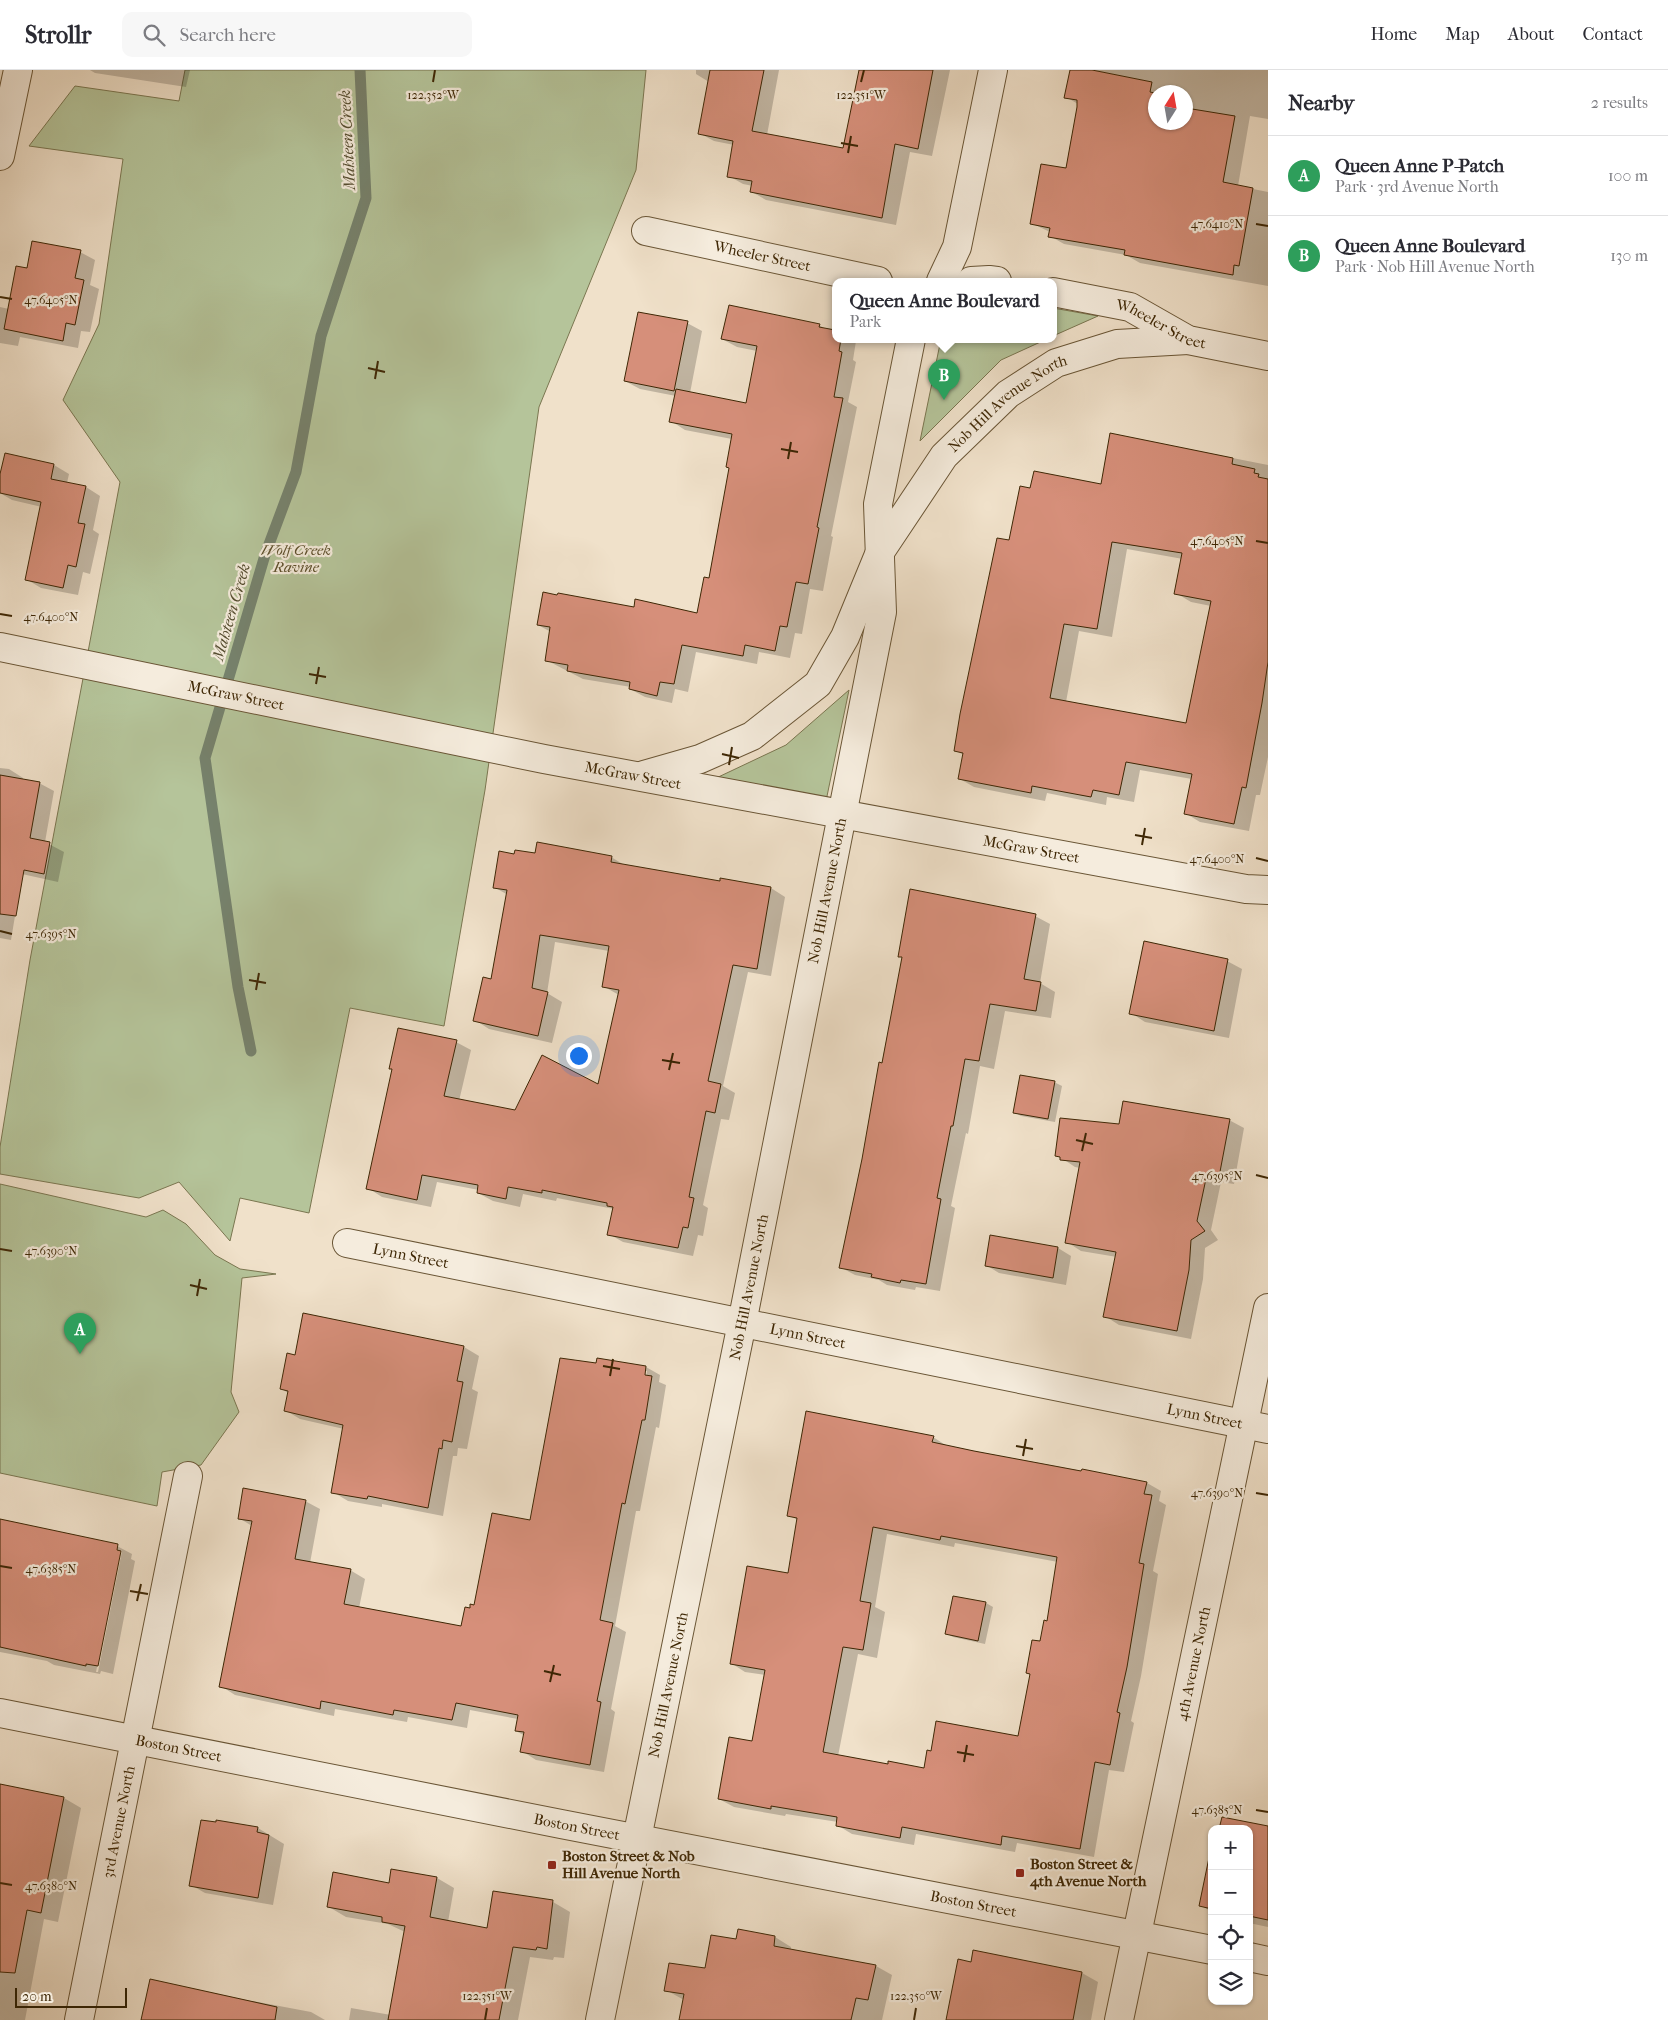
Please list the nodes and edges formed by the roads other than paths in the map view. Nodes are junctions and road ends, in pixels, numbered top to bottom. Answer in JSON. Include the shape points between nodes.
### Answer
{"nodes":[{"id":1,"x":18,"y":70,"type":"edge"},
{"id":2,"x":993,"y":70,"type":"edge"},
{"id":3,"x":0,"y":156,"type":"edge"},
{"id":4,"x":646,"y":231,"type":"dead end"},
{"id":5,"x":864,"y":278,"type":"edge"},
{"id":6,"x":942,"y":278,"type":"edge"},
{"id":7,"x":1057,"y":293,"type":"edge"},
{"id":8,"x":1188,"y":340,"type":"junction"},
{"id":9,"x":910,"y":343,"type":"edge"},
{"id":10,"x":1268,"y":356,"type":"edge"},
{"id":11,"x":880,"y":552,"type":"junction"},
{"id":12,"x":0,"y":647,"type":"edge"},
{"id":13,"x":635,"y":777,"type":"junction"},
{"id":14,"x":842,"y":813,"type":"junction"},
{"id":15,"x":1268,"y":890,"type":"edge"},
{"id":16,"x":347,"y":1243,"type":"dead end"},
{"id":17,"x":1268,"y":1308,"type":"edge"},
{"id":18,"x":742,"y":1323,"type":"junction"},
{"id":19,"x":1255,"y":1426,"type":"edge"},
{"id":20,"x":188,"y":1476,"type":"dead end"},
{"id":21,"x":0,"y":1713,"type":"edge"},
{"id":22,"x":134,"y":1740,"type":"junction"},
{"id":23,"x":636,"y":1839,"type":"junction"},
{"id":24,"x":1137,"y":1935,"type":"junction"},
{"id":25,"x":1208,"y":1949,"type":"edge"},
{"id":26,"x":1253,"y":1958,"type":"edge"},
{"id":27,"x":1268,"y":1961,"type":"edge"},
{"id":28,"x":79,"y":2020,"type":"edge"},
{"id":29,"x":600,"y":2020,"type":"edge"},
{"id":30,"x":1119,"y":2020,"type":"edge"}],
"edges":[{"from":1,"to":3,"type":"street"},
{"from":2,"to":6,"type":"street","via":[[957,247]]},
{"from":4,"to":5,"type":"street","name":"Wheeler Street"},
{"from":7,"to":8,"type":"street","name":"Wheeler Street","via":[[1130,307]]},
{"from":8,"to":10,"type":"street","name":"Wheeler Street"},
{"from":8,"to":11,"type":"street","name":"Nob Hill Avenue North","via":[[1117,344],[1056,363],[1008,394],[944,456]]},
{"from":9,"to":11,"type":"street","name":"Nob Hill Avenue North","via":[[878,504]]},
{"from":11,"to":13,"type":"street","name":"Nob Hill Avenue North","via":[[845,637],[818,684],[752,736],[700,759]]},
{"from":11,"to":14,"type":"street","name":"Nob Hill Avenue North","via":[[882,612]]},
{"from":12,"to":13,"type":"street","name":"McGraw Street"},
{"from":13,"to":14,"type":"street","name":"McGraw Street"},
{"from":14,"to":15,"type":"street","name":"McGraw Street","via":[[1246,889]]},
{"from":14,"to":18,"type":"street","name":"Nob Hill Avenue North"},
{"from":16,"to":18,"type":"street","name":"Lynn Street"},
{"from":17,"to":19,"type":"street","name":"4th Avenue North"},
{"from":18,"to":19,"type":"street","name":"Lynn Street"},
{"from":18,"to":23,"type":"street","name":"Nob Hill Avenue North"},
{"from":19,"to":24,"type":"street","name":"4th Avenue North"},
{"from":20,"to":22,"type":"street","name":"3rd Avenue North"},
{"from":21,"to":22,"type":"street","name":"Boston Street"},
{"from":22,"to":23,"type":"street","name":"Boston Street"},
{"from":22,"to":28,"type":"street","name":"3rd Avenue North"},
{"from":23,"to":24,"type":"street","name":"Boston Street"},
{"from":23,"to":29,"type":"street","name":"Nob Hill Avenue North"},
{"from":24,"to":25,"type":"street","name":"Boston Street"},
{"from":24,"to":30,"type":"street","name":"4th Avenue North"},
{"from":26,"to":27,"type":"street"}]}
